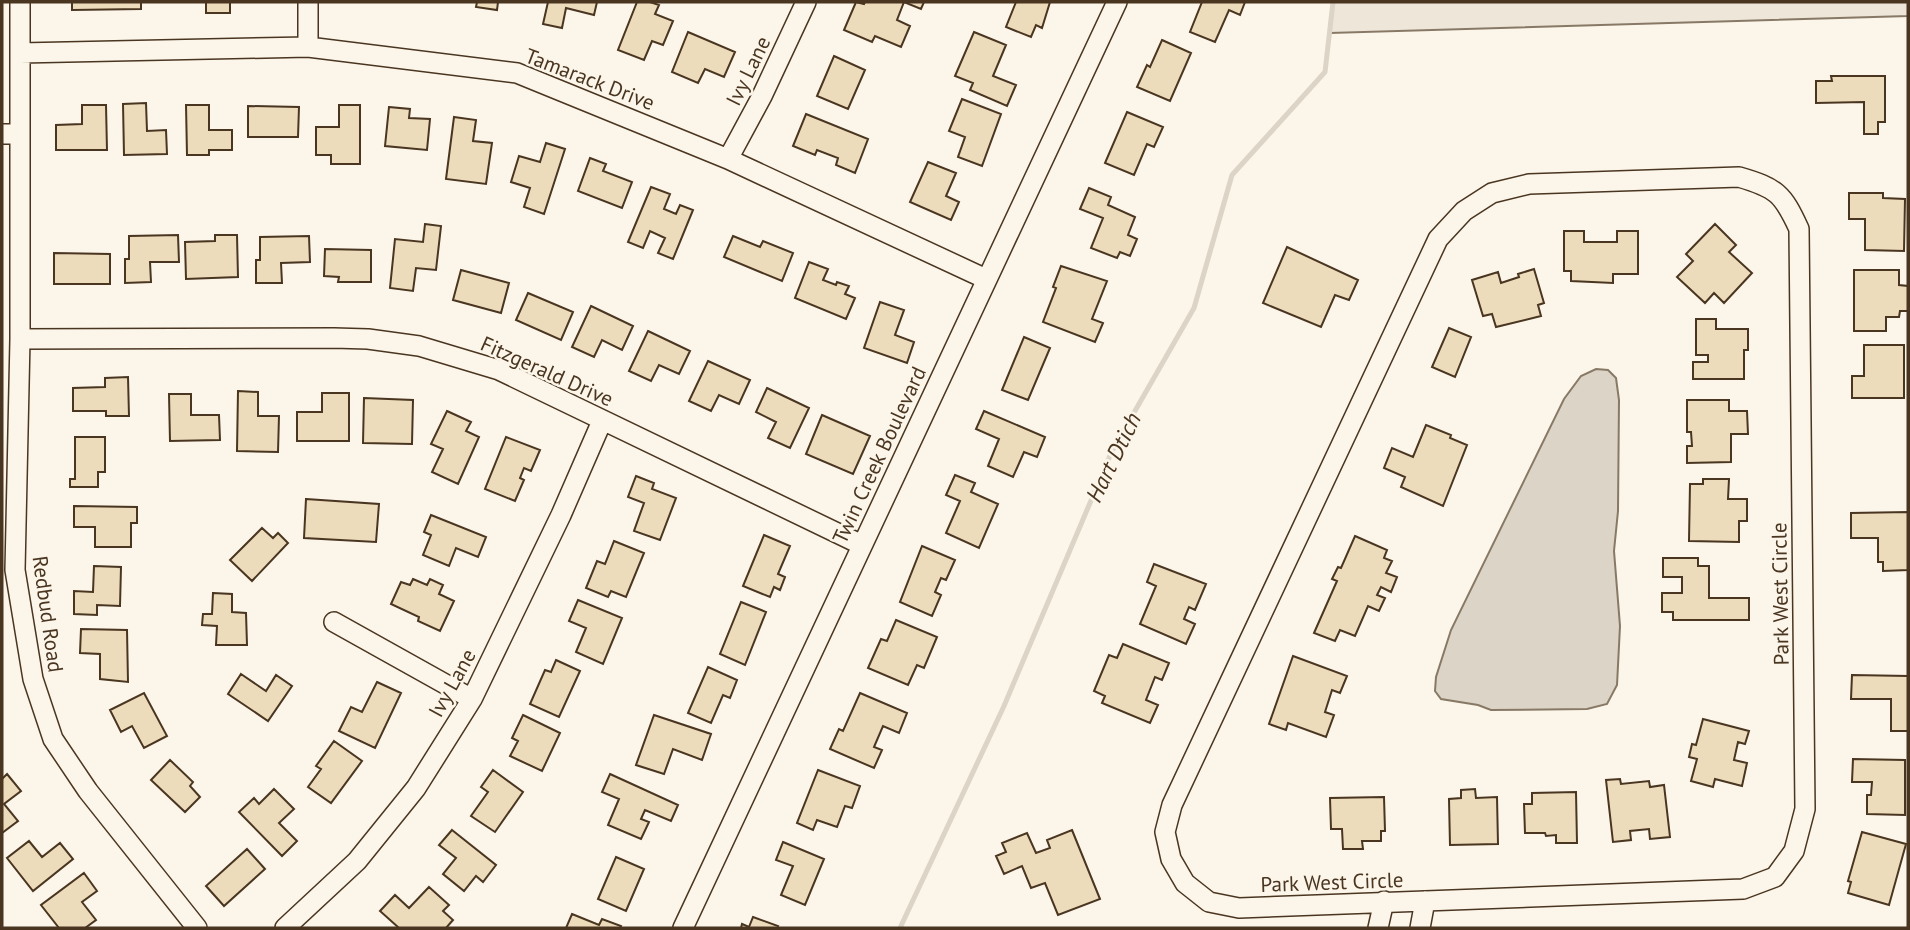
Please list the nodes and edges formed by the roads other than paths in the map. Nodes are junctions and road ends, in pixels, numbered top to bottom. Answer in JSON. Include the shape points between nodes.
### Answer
{"nodes":[{"id":1,"x":20,"y":2,"type":"edge"},
{"id":2,"x":308,"y":2,"type":"edge"},
{"id":3,"x":806,"y":2,"type":"edge"},
{"id":4,"x":1116,"y":2,"type":"edge"},
{"id":5,"x":308,"y":47,"type":"junction"},
{"id":6,"x":20,"y":53,"type":"junction"},
{"id":7,"x":10,"y":134,"type":"edge"},
{"id":8,"x":729,"y":159,"type":"junction"},
{"id":9,"x":986,"y":279,"type":"junction"},
{"id":10,"x":20,"y":339,"type":"junction"},
{"id":11,"x":602,"y":421,"type":"junction"},
{"id":12,"x":862,"y":545,"type":"junction"},
{"id":13,"x":8,"y":570,"type":"edge"},
{"id":14,"x":334,"y":622,"type":"dead end"},
{"id":15,"x":472,"y":699,"type":"junction"},
{"id":16,"x":1384,"y":901,"type":"junction"},
{"id":17,"x":1425,"y":901,"type":"junction"},
{"id":18,"x":197,"y":928,"type":"edge"},
{"id":19,"x":285,"y":928,"type":"edge"},
{"id":20,"x":683,"y":928,"type":"edge"},
{"id":21,"x":1378,"y":928,"type":"edge"},
{"id":22,"x":1420,"y":928,"type":"edge"}],
"edges":[{"from":1,"to":6,"type":"street","name":"Redbud Road"},
{"from":2,"to":5,"type":"street"},
{"from":3,"to":8,"type":"street","name":"Ivy Lane"},
{"from":4,"to":9,"type":"street","name":"Twin Creek Boulevard"},
{"from":5,"to":6,"type":"street","name":"Tamarack Drive"},
{"from":5,"to":8,"type":"street","name":"Tamarack Drive","via":[[517,73]]},
{"from":6,"to":7,"type":"street","name":"Redbud Road"},
{"from":7,"to":10,"type":"street","name":"Redbud Road"},
{"from":8,"to":9,"type":"street","name":"Tamarack Drive"},
{"from":9,"to":12,"type":"street","name":"Twin Creek Boulevard"},
{"from":10,"to":11,"type":"street","name":"Fitzgerald Drive","via":[[334,338],[396,342],[499,370]]},
{"from":10,"to":13,"type":"street","name":"Redbud Road"},
{"from":11,"to":12,"type":"street","name":"Fitzgerald Drive"},
{"from":11,"to":15,"type":"street","name":"Ivy Lane"},
{"from":12,"to":20,"type":"street","name":"Twin Creek Boulevard"},
{"from":13,"to":18,"type":"street","name":"Redbud Road","via":[[33,679],[53,739],[88,791]]},
{"from":14,"to":15,"type":"street"},
{"from":15,"to":19,"type":"street","name":"Ivy Lane","via":[[416,788],[357,861]]},
{"from":16,"to":17,"type":"street","name":"Park West Circle"},
{"from":16,"to":17,"type":"street","name":"Park West Circle","via":[[1239,908],[1209,902],[1185,883],[1171,859],[1165,832],[1172,805],[1438,239],[1464,211],[1492,193],[1529,184],[1739,177],[1764,184],[1786,200],[1799,229],[1805,809],[1794,851],[1774,877],[1744,889]]},
{"from":16,"to":21,"type":"street"},
{"from":17,"to":22,"type":"street"}]}
